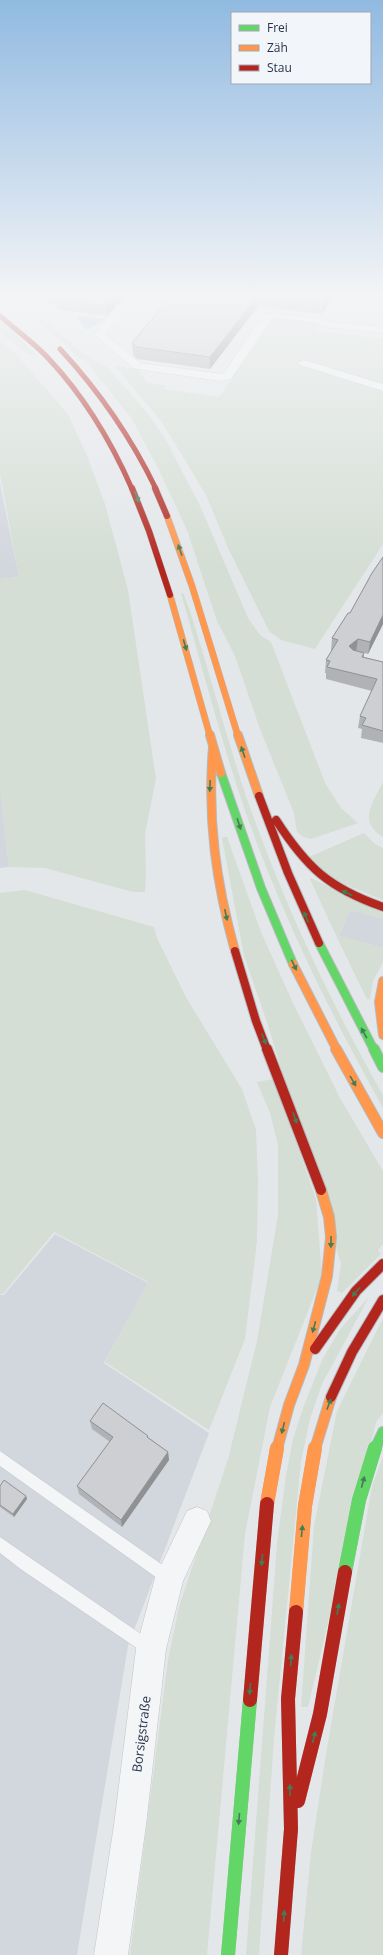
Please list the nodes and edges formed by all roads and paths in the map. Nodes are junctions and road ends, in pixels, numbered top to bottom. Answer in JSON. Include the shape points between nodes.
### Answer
{"nodes":[{"id":1,"x":71,"y":384,"type":"edge"},
{"id":2,"x":91,"y":384,"type":"edge"},
{"id":3,"x":371,"y":384,"type":"edge"},
{"id":4,"x":383,"y":388,"type":"edge"},
{"id":5,"x":213,"y":747,"type":"junction"},
{"id":6,"x":256,"y":789,"type":"junction"},
{"id":7,"x":383,"y":907,"type":"edge"},
{"id":8,"x":383,"y":980,"type":"edge"},
{"id":9,"x":383,"y":1035,"type":"edge"},
{"id":10,"x":383,"y":1067,"type":"edge"},
{"id":11,"x":383,"y":1133,"type":"edge"},
{"id":12,"x":383,"y":1264,"type":"edge"},
{"id":13,"x":383,"y":1300,"type":"edge"},
{"id":14,"x":304,"y":1365,"type":"junction"},
{"id":15,"x":383,"y":1432,"type":"edge"},
{"id":16,"x":0,"y":1458,"type":"edge"},
{"id":17,"x":197,"y":1521,"type":"dead end"},
{"id":18,"x":0,"y":1544,"type":"edge"},
{"id":19,"x":169,"y":1578,"type":"junction"},
{"id":20,"x":151,"y":1649,"type":"junction"},
{"id":21,"x":291,"y":1829,"type":"junction"},
{"id":22,"x":111,"y":1955,"type":"edge"},
{"id":23,"x":228,"y":1955,"type":"edge"},
{"id":24,"x":281,"y":1955,"type":"edge"}],
"edges":[{"from":1,"to":5,"type":"highway","one_way":true,"via":[[108,436],[142,509],[171,595]]},
{"from":6,"to":2,"type":"highway","one_way":true,"via":[[192,587],[158,494],[144,463],[119,421]]},
{"from":3,"to":4,"type":"street"},
{"from":5,"to":11,"type":"highway","one_way":true,"via":[[249,854],[292,959],[341,1061]]},
{"from":5,"to":14,"type":"highway","one_way":true,"via":[[210,790],[216,858],[230,935],[256,1021],[317,1179],[329,1217],[331,1237],[327,1276]]},
{"from":7,"to":6,"type":"highway","one_way":true,"via":[[348,894],[320,877],[303,861]]},
{"from":10,"to":6,"type":"highway","one_way":true,"via":[[346,1001],[301,905]]},
{"from":8,"to":9,"type":"highway","via":[[378,997],[378,1012]]},
{"from":12,"to":14,"type":"highway","one_way":true,"via":[[356,1290]]},
{"from":21,"to":13,"type":"highway","one_way":true,"via":[[288,1699],[305,1506],[321,1427],[336,1384]]},
{"from":14,"to":23,"type":"highway","one_way":true,"via":[[276,1452],[267,1507]]},
{"from":21,"to":15,"type":"highway","one_way":true,"via":[[320,1714],[360,1490],[372,1453]]},
{"from":16,"to":19,"type":"lane"},
{"from":17,"to":19,"type":"street","name":"Borsigstraße"},
{"from":18,"to":20,"type":"lane"},
{"from":19,"to":20,"type":"street","name":"Borsigstraße"},
{"from":20,"to":22,"type":"street","name":"Borsigstraße"},
{"from":24,"to":21,"type":"highway","one_way":true}]}
